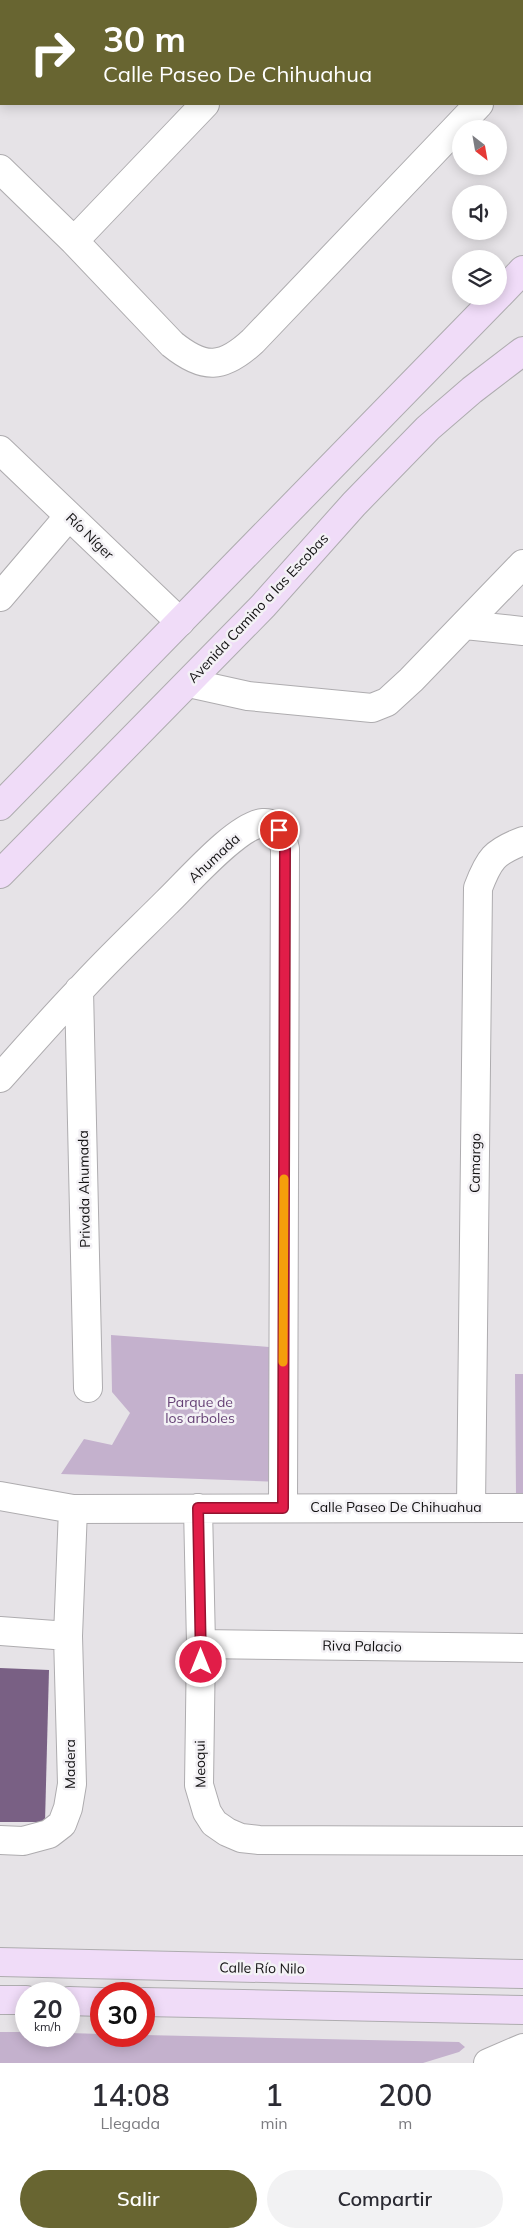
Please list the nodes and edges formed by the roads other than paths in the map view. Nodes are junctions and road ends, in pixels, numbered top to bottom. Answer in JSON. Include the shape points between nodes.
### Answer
{"nodes":[{"id":1,"x":204,"y":105,"type":"edge"},
{"id":2,"x":478,"y":105,"type":"edge"},
{"id":3,"x":0,"y":169,"type":"edge"},
{"id":4,"x":74,"y":241,"type":"junction"},
{"id":5,"x":523,"y":270,"type":"edge"},
{"id":6,"x":507,"y":287,"type":"edge"},
{"id":7,"x":489,"y":305,"type":"edge"},
{"id":8,"x":522,"y":353,"type":"edge"},
{"id":9,"x":0,"y":450,"type":"edge"},
{"id":10,"x":69,"y":516,"type":"junction"},
{"id":11,"x":523,"y":564,"type":"edge"},
{"id":12,"x":0,"y":597,"type":"edge"},
{"id":13,"x":180,"y":622,"type":"junction"},
{"id":14,"x":465,"y":625,"type":"junction"},
{"id":15,"x":523,"y":631,"type":"edge"},
{"id":16,"x":188,"y":683,"type":"junction"},
{"id":17,"x":0,"y":806,"type":"edge"},
{"id":18,"x":523,"y":841,"type":"edge"},
{"id":19,"x":0,"y":874,"type":"edge"},
{"id":20,"x":79,"y":990,"type":"junction"},
{"id":21,"x":0,"y":1078,"type":"edge"},
{"id":22,"x":88,"y":1388,"type":"dead end"},
{"id":23,"x":0,"y":1496,"type":"edge"},
{"id":24,"x":471,"y":1507,"type":"junction"},
{"id":25,"x":198,"y":1508,"type":"junction"},
{"id":26,"x":283,"y":1508,"type":"junction"},
{"id":27,"x":523,"y":1508,"type":"edge"},
{"id":28,"x":73,"y":1509,"type":"junction"},
{"id":29,"x":0,"y":1632,"type":"edge"},
{"id":30,"x":68,"y":1636,"type":"junction"},
{"id":31,"x":201,"y":1644,"type":"junction"},
{"id":32,"x":523,"y":1648,"type":"edge"},
{"id":33,"x":0,"y":1840,"type":"edge"},
{"id":34,"x":523,"y":1841,"type":"edge"},
{"id":35,"x":0,"y":1962,"type":"edge"},
{"id":36,"x":523,"y":1974,"type":"edge"},
{"id":37,"x":0,"y":2000,"type":"edge"},
{"id":38,"x":15,"y":2000,"type":"edge"},
{"id":39,"x":155,"y":2002,"type":"edge"},
{"id":40,"x":523,"y":2010,"type":"edge"},
{"id":41,"x":523,"y":2048,"type":"edge"},
{"id":42,"x":488,"y":2063,"type":"edge"}],
"edges":[{"from":1,"to":4,"type":"street"},
{"from":2,"to":4,"type":"street","via":[[253,341],[228,360],[213,364],[186,356]]},
{"from":3,"to":4,"type":"street"},
{"from":5,"to":6,"type":"street"},
{"from":7,"to":13,"type":"street"},
{"from":8,"to":16,"type":"street","name":"Avenida Camino a las Escobas","via":[[428,428]]},
{"from":9,"to":10,"type":"street","name":"Río Níger"},
{"from":10,"to":12,"type":"street"},
{"from":10,"to":13,"type":"street","name":"Río Níger"},
{"from":11,"to":14,"type":"street"},
{"from":13,"to":17,"type":"street"},
{"from":14,"to":15,"type":"street"},
{"from":14,"to":16,"type":"street","via":[[388,702],[372,708],[248,696]]},
{"from":16,"to":19,"type":"street","name":"Avenida Camino a las Escobas"},
{"from":18,"to":24,"type":"street","name":"Camargo","via":[[502,849],[487,865],[478,888]]},
{"from":20,"to":21,"type":"street","name":"Ahumada"},
{"from":20,"to":22,"type":"street","name":"Privada Ahumada"},
{"from":20,"to":26,"type":"street","name":"Ahumada","via":[[214,855],[242,832],[263,823],[272,824],[279,830],[285,849]]},
{"from":23,"to":28,"type":"street","name":"Calle Paseo De Chihuahua"},
{"from":24,"to":26,"type":"street","name":"Calle Paseo De Chihuahua"},
{"from":24,"to":27,"type":"street","name":"Calle Paseo De Chihuahua"},
{"from":25,"to":26,"type":"street","name":"Calle Paseo De Chihuahua"},
{"from":25,"to":28,"type":"street","name":"Calle Paseo De Chihuahua"},
{"from":25,"to":31,"type":"street","name":"Meoqui"},
{"from":28,"to":30,"type":"street","name":"Madera"},
{"from":29,"to":30,"type":"street"},
{"from":30,"to":33,"type":"street","name":"Madera","via":[[72,1784],[68,1808],[62,1824],[49,1834],[23,1841]]},
{"from":31,"to":32,"type":"street","name":"Riva Palacio"},
{"from":31,"to":34,"type":"street","name":"Meoqui","via":[[199,1785],[206,1812],[227,1832],[259,1840]]},
{"from":35,"to":36,"type":"street","name":"Calle Río Nilo"},
{"from":37,"to":38,"type":"street"},
{"from":39,"to":40,"type":"street"},
{"from":41,"to":42,"type":"street"}]}
